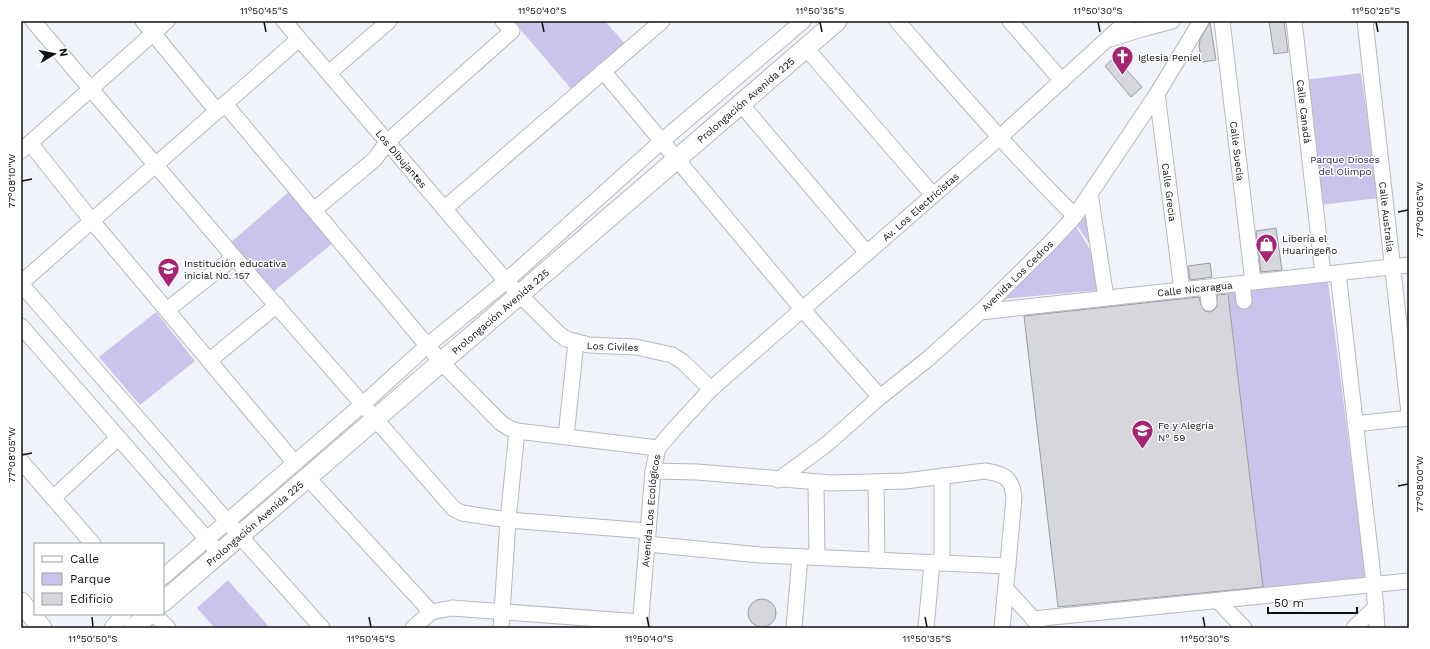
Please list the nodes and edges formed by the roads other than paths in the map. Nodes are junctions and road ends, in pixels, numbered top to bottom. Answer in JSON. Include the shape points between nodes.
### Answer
{"nodes":[{"id":1,"x":33,"y":21,"type":"edge"},
{"id":2,"x":143,"y":21,"type":"edge"},
{"id":3,"x":167,"y":21,"type":"edge"},
{"id":4,"x":284,"y":21,"type":"edge"},
{"id":5,"x":389,"y":21,"type":"edge"},
{"id":6,"x":503,"y":21,"type":"edge"},
{"id":7,"x":662,"y":21,"type":"edge"},
{"id":8,"x":802,"y":21,"type":"edge"},
{"id":9,"x":838,"y":21,"type":"edge"},
{"id":10,"x":897,"y":21,"type":"edge"},
{"id":11,"x":1010,"y":21,"type":"edge"},
{"id":12,"x":1172,"y":21,"type":"edge"},
{"id":13,"x":1201,"y":21,"type":"edge"},
{"id":14,"x":1222,"y":21,"type":"edge"},
{"id":15,"x":1294,"y":21,"type":"edge"},
{"id":16,"x":1365,"y":21,"type":"edge"},
{"id":17,"x":1124,"y":22,"type":"edge"},
{"id":18,"x":153,"y":33,"type":"junction"},
{"id":19,"x":299,"y":39,"type":"junction"},
{"id":20,"x":1105,"y":41,"type":"junction"},
{"id":21,"x":806,"y":48,"type":"junction"},
{"id":22,"x":603,"y":71,"type":"junction"},
{"id":23,"x":329,"y":74,"type":"junction"},
{"id":24,"x":1062,"y":81,"type":"junction"},
{"id":25,"x":91,"y":89,"type":"junction"},
{"id":26,"x":1157,"y":94,"type":"junction"},
{"id":27,"x":741,"y":104,"type":"junction"},
{"id":28,"x":221,"y":107,"type":"junction"},
{"id":29,"x":1000,"y":137,"type":"junction"},
{"id":30,"x":662,"y":141,"type":"junction"},
{"id":31,"x":388,"y":142,"type":"junction"},
{"id":32,"x":25,"y":147,"type":"edge"},
{"id":33,"x":677,"y":159,"type":"junction"},
{"id":34,"x":155,"y":165,"type":"junction"},
{"id":35,"x":1090,"y":193,"type":"junction"},
{"id":36,"x":933,"y":195,"type":"junction"},
{"id":37,"x":445,"y":208,"type":"junction"},
{"id":38,"x":314,"y":210,"type":"junction"},
{"id":39,"x":1075,"y":216,"type":"junction"},
{"id":40,"x":92,"y":221,"type":"junction"},
{"id":41,"x":868,"y":253,"type":"junction"},
{"id":42,"x":234,"y":257,"type":"junction"},
{"id":43,"x":1409,"y":265,"type":"edge"},
{"id":44,"x":1393,"y":267,"type":"junction"},
{"id":45,"x":1338,"y":272,"type":"junction"},
{"id":46,"x":1323,"y":274,"type":"junction"},
{"id":47,"x":506,"y":281,"type":"junction"},
{"id":48,"x":21,"y":283,"type":"edge"},
{"id":49,"x":1182,"y":290,"type":"junction"},
{"id":50,"x":1247,"y":291,"type":"junction"},
{"id":51,"x":520,"y":295,"type":"junction"},
{"id":52,"x":1106,"y":298,"type":"junction"},
{"id":53,"x":277,"y":305,"type":"junction"},
{"id":54,"x":167,"y":310,"type":"junction"},
{"id":55,"x":803,"y":310,"type":"junction"},
{"id":56,"x":980,"y":312,"type":"junction"},
{"id":57,"x":21,"y":326,"type":"edge"},
{"id":58,"x":576,"y":342,"type":"junction"},
{"id":59,"x":428,"y":345,"type":"junction"},
{"id":60,"x":210,"y":360,"type":"junction"},
{"id":61,"x":441,"y":362,"type":"junction"},
{"id":62,"x":711,"y":389,"type":"junction"},
{"id":63,"x":880,"y":397,"type":"junction"},
{"id":64,"x":362,"y":404,"type":"junction"},
{"id":65,"x":1409,"y":414,"type":"edge"},
{"id":66,"x":1409,"y":418,"type":"edge"},
{"id":67,"x":375,"y":419,"type":"junction"},
{"id":68,"x":1356,"y":424,"type":"junction"},
{"id":69,"x":518,"y":431,"type":"junction"},
{"id":70,"x":566,"y":436,"type":"junction"},
{"id":71,"x":118,"y":438,"type":"junction"},
{"id":72,"x":658,"y":448,"type":"junction"},
{"id":73,"x":21,"y":462,"type":"edge"},
{"id":74,"x":294,"y":462,"type":"junction"},
{"id":75,"x":654,"y":472,"type":"junction"},
{"id":76,"x":942,"y":476,"type":"junction"},
{"id":77,"x":307,"y":477,"type":"junction"},
{"id":78,"x":778,"y":480,"type":"junction"},
{"id":79,"x":876,"y":482,"type":"junction"},
{"id":80,"x":816,"y":483,"type":"junction"},
{"id":81,"x":53,"y":498,"type":"junction"},
{"id":82,"x":508,"y":520,"type":"junction"},
{"id":83,"x":227,"y":522,"type":"junction"},
{"id":84,"x":240,"y":536,"type":"junction"},
{"id":85,"x":648,"y":537,"type":"junction"},
{"id":86,"x":207,"y":539,"type":"junction"},
{"id":87,"x":92,"y":543,"type":"edge"},
{"id":88,"x":219,"y":553,"type":"junction"},
{"id":89,"x":800,"y":556,"type":"junction"},
{"id":90,"x":817,"y":557,"type":"junction"},
{"id":91,"x":877,"y":560,"type":"junction"},
{"id":92,"x":937,"y":563,"type":"junction"},
{"id":93,"x":1008,"y":566,"type":"junction"},
{"id":94,"x":1409,"y":571,"type":"edge"},
{"id":95,"x":164,"y":576,"type":"edge"},
{"id":96,"x":1409,"y":581,"type":"edge"},
{"id":97,"x":1374,"y":585,"type":"junction"},
{"id":98,"x":1006,"y":588,"type":"junction"},
{"id":99,"x":164,"y":601,"type":"edge"},
{"id":100,"x":1218,"y":601,"type":"junction"},
{"id":101,"x":21,"y":602,"type":"edge"},
{"id":102,"x":1376,"y":607,"type":"junction"},
{"id":103,"x":502,"y":611,"type":"junction"},
{"id":104,"x":431,"y":612,"type":"junction"},
{"id":105,"x":123,"y":615,"type":"edge"},
{"id":106,"x":148,"y":615,"type":"edge"},
{"id":107,"x":155,"y":615,"type":"edge"},
{"id":108,"x":1038,"y":623,"type":"edge"},
{"id":109,"x":641,"y":625,"type":"edge"},
{"id":110,"x":31,"y":628,"type":"edge"},
{"id":111,"x":43,"y":628,"type":"edge"},
{"id":112,"x":112,"y":628,"type":"edge"},
{"id":113,"x":134,"y":628,"type":"edge"},
{"id":114,"x":168,"y":628,"type":"edge"},
{"id":115,"x":322,"y":628,"type":"edge"},
{"id":116,"x":413,"y":628,"type":"edge"},
{"id":117,"x":501,"y":628,"type":"edge"},
{"id":118,"x":794,"y":628,"type":"edge"},
{"id":119,"x":926,"y":628,"type":"edge"},
{"id":120,"x":1002,"y":628,"type":"edge"},
{"id":121,"x":1244,"y":628,"type":"edge"},
{"id":122,"x":1354,"y":628,"type":"edge"},
{"id":123,"x":1377,"y":628,"type":"edge"}],
"edges":[{"from":1,"to":25,"type":"street"},
{"from":2,"to":18,"type":"street"},
{"from":3,"to":18,"type":"street"},
{"from":4,"to":19,"type":"street","name":"Los Dibujantes"},
{"from":5,"to":23,"type":"street"},
{"from":6,"to":31,"type":"street","via":[[512,31]]},
{"from":7,"to":22,"type":"street"},
{"from":8,"to":30,"type":"street","name":"Prolongación Avenida 225"},
{"from":9,"to":21,"type":"main road","name":"Prolongación Avenida 225"},
{"from":10,"to":29,"type":"street"},
{"from":11,"to":24,"type":"street"},
{"from":12,"to":20,"type":"street"},
{"from":13,"to":26,"type":"street","name":"Avenida Los Cedros"},
{"from":14,"to":50,"type":"street","name":"Calle Suecia"},
{"from":15,"to":46,"type":"street","name":"Calle Canadá"},
{"from":16,"to":44,"type":"street","name":"Calle Australia"},
{"from":17,"to":20,"type":"street","name":"Av. Los Electricistas"},
{"from":18,"to":25,"type":"street"},
{"from":18,"to":28,"type":"street"},
{"from":19,"to":23,"type":"street","name":"Los Dibujantes"},
{"from":19,"to":28,"type":"street"},
{"from":20,"to":24,"type":"street","name":"Av. Los Electricistas"},
{"from":21,"to":27,"type":"main road","name":"Prolongación Avenida 225"},
{"from":21,"to":36,"type":"street"},
{"from":22,"to":30,"type":"street"},
{"from":22,"to":37,"type":"street"},
{"from":23,"to":31,"type":"street","name":"Los Dibujantes"},
{"from":24,"to":29,"type":"street","name":"Av. Los Electricistas"},
{"from":25,"to":32,"type":"street"},
{"from":25,"to":34,"type":"street"},
{"from":26,"to":35,"type":"street","name":"Avenida Los Cedros"},
{"from":26,"to":49,"type":"street","name":"Calle Grecia"},
{"from":27,"to":33,"type":"main road","name":"Prolongación Avenida 225"},
{"from":27,"to":41,"type":"street"},
{"from":28,"to":34,"type":"street"},
{"from":28,"to":38,"type":"street"},
{"from":29,"to":36,"type":"street","name":"Av. Los Electricistas"},
{"from":29,"to":39,"type":"street"},
{"from":30,"to":33,"type":"street"},
{"from":30,"to":47,"type":"street","name":"Prolongación Avenida 225"},
{"from":31,"to":37,"type":"street","name":"Los Dibujantes"},
{"from":31,"to":38,"type":"street","via":[[375,159]]},
{"from":32,"to":40,"type":"street"},
{"from":33,"to":51,"type":"main road","name":"Prolongación Avenida 225"},
{"from":33,"to":55,"type":"street"},
{"from":34,"to":40,"type":"street"},
{"from":34,"to":42,"type":"street"},
{"from":35,"to":39,"type":"street","name":"Avenida Los Cedros"},
{"from":35,"to":52,"type":"street"},
{"from":36,"to":41,"type":"street","name":"Av. Los Electricistas"},
{"from":37,"to":47,"type":"street","name":"Los Dibujantes"},
{"from":38,"to":59,"type":"street"},
{"from":39,"to":56,"type":"street","name":"Avenida Los Cedros"},
{"from":40,"to":48,"type":"street"},
{"from":40,"to":54,"type":"street"},
{"from":41,"to":55,"type":"street","name":"Av. Los Electricistas"},
{"from":42,"to":53,"type":"street"},
{"from":42,"to":54,"type":"street"},
{"from":43,"to":44,"type":"street","name":"Calle Nicaragua"},
{"from":44,"to":45,"type":"street","name":"Calle Nicaragua"},
{"from":44,"to":65,"type":"street","name":"Calle Australia"},
{"from":45,"to":46,"type":"street","name":"Calle Nicaragua"},
{"from":45,"to":68,"type":"street"},
{"from":46,"to":50,"type":"street","name":"Calle Nicaragua"},
{"from":47,"to":51,"type":"street","name":"Los Dibujantes"},
{"from":47,"to":59,"type":"street","name":"Prolongación Avenida 225"},
{"from":48,"to":83,"type":"street"},
{"from":49,"to":50,"type":"street","name":"Calle Nicaragua"},
{"from":49,"to":52,"type":"street","name":"Calle Nicaragua"},
{"from":51,"to":58,"type":"street","name":"Los Civiles","via":[[558,333]]},
{"from":51,"to":61,"type":"main road","name":"Prolongación Avenida 225"},
{"from":52,"to":56,"type":"street","name":"Calle Nicaragua"},
{"from":53,"to":60,"type":"street"},
{"from":53,"to":64,"type":"street"},
{"from":54,"to":60,"type":"street"},
{"from":55,"to":62,"type":"street","name":"Av. Los Electricistas"},
{"from":55,"to":63,"type":"street"},
{"from":56,"to":63,"type":"street","name":"Avenida Los Cedros"},
{"from":57,"to":71,"type":"street"},
{"from":58,"to":62,"type":"street","name":"Los Civiles","via":[[636,347],[672,355]]},
{"from":58,"to":70,"type":"street"},
{"from":59,"to":61,"type":"street"},
{"from":59,"to":64,"type":"street","name":"Prolongación Avenida 225"},
{"from":60,"to":74,"type":"street"},
{"from":61,"to":67,"type":"main road","name":"Prolongación Avenida 225"},
{"from":61,"to":69,"type":"street","via":[[501,423]]},
{"from":62,"to":72,"type":"street","name":"Avenida Los Ecológicos"},
{"from":63,"to":78,"type":"street","name":"Avenida Los Cedros","via":[[827,444]]},
{"from":64,"to":67,"type":"street"},
{"from":64,"to":74,"type":"street","name":"Prolongación Avenida 225"},
{"from":66,"to":68,"type":"street"},
{"from":67,"to":77,"type":"main road","name":"Prolongación Avenida 225"},
{"from":67,"to":82,"type":"street","via":[[454,509],[462,513]]},
{"from":68,"to":97,"type":"street"},
{"from":69,"to":70,"type":"street"},
{"from":69,"to":82,"type":"street"},
{"from":70,"to":72,"type":"street"},
{"from":71,"to":81,"type":"street"},
{"from":71,"to":86,"type":"street"},
{"from":72,"to":75,"type":"street","name":"Avenida Los Ecológicos"},
{"from":73,"to":81,"type":"street"},
{"from":74,"to":83,"type":"street","name":"Prolongación Avenida 225"},
{"from":75,"to":78,"type":"street","via":[[697,472]]},
{"from":75,"to":85,"type":"street","name":"Avenida Los Ecológicos"},
{"from":76,"to":79,"type":"street"},
{"from":76,"to":92,"type":"street"},
{"from":76,"to":93,"type":"street","via":[[984,471],[998,473],[1007,478],[1013,488],[1014,498]]},
{"from":77,"to":84,"type":"main road","name":"Prolongación Avenida 225"},
{"from":77,"to":104,"type":"street"},
{"from":78,"to":80,"type":"street"},
{"from":79,"to":80,"type":"street"},
{"from":79,"to":91,"type":"street"},
{"from":80,"to":90,"type":"street"},
{"from":81,"to":87,"type":"street"},
{"from":82,"to":85,"type":"street"},
{"from":82,"to":103,"type":"street"},
{"from":83,"to":84,"type":"street"},
{"from":83,"to":86,"type":"street","name":"Prolongación Avenida 225"},
{"from":84,"to":88,"type":"main road","name":"Prolongación Avenida 225"},
{"from":84,"to":115,"type":"street"},
{"from":85,"to":89,"type":"street","via":[[760,555]]},
{"from":85,"to":109,"type":"street","name":"Avenida Los Ecológicos"},
{"from":86,"to":88,"type":"street"},
{"from":86,"to":95,"type":"street","name":"Prolongación Avenida 225"},
{"from":88,"to":99,"type":"main road","name":"Prolongación Avenida 225"},
{"from":89,"to":90,"type":"street"},
{"from":89,"to":118,"type":"street"},
{"from":90,"to":91,"type":"street"},
{"from":91,"to":92,"type":"street"},
{"from":92,"to":93,"type":"street"},
{"from":92,"to":119,"type":"street"},
{"from":93,"to":98,"type":"street"},
{"from":94,"to":97,"type":"street"},
{"from":96,"to":97,"type":"street"},
{"from":97,"to":100,"type":"street"},
{"from":97,"to":102,"type":"street"},
{"from":98,"to":108,"type":"street"},
{"from":98,"to":120,"type":"street"},
{"from":100,"to":108,"type":"street"},
{"from":100,"to":121,"type":"street"},
{"from":101,"to":111,"type":"main road"},
{"from":102,"to":122,"type":"street"},
{"from":102,"to":123,"type":"street"},
{"from":103,"to":104,"type":"street","via":[[452,608]]},
{"from":103,"to":109,"type":"street"},
{"from":103,"to":117,"type":"street"},
{"from":104,"to":116,"type":"street"},
{"from":105,"to":112,"type":"street"},
{"from":106,"to":113,"type":"main road"},
{"from":107,"to":114,"type":"street"},
{"from":110,"to":111,"type":"main road"}]}
